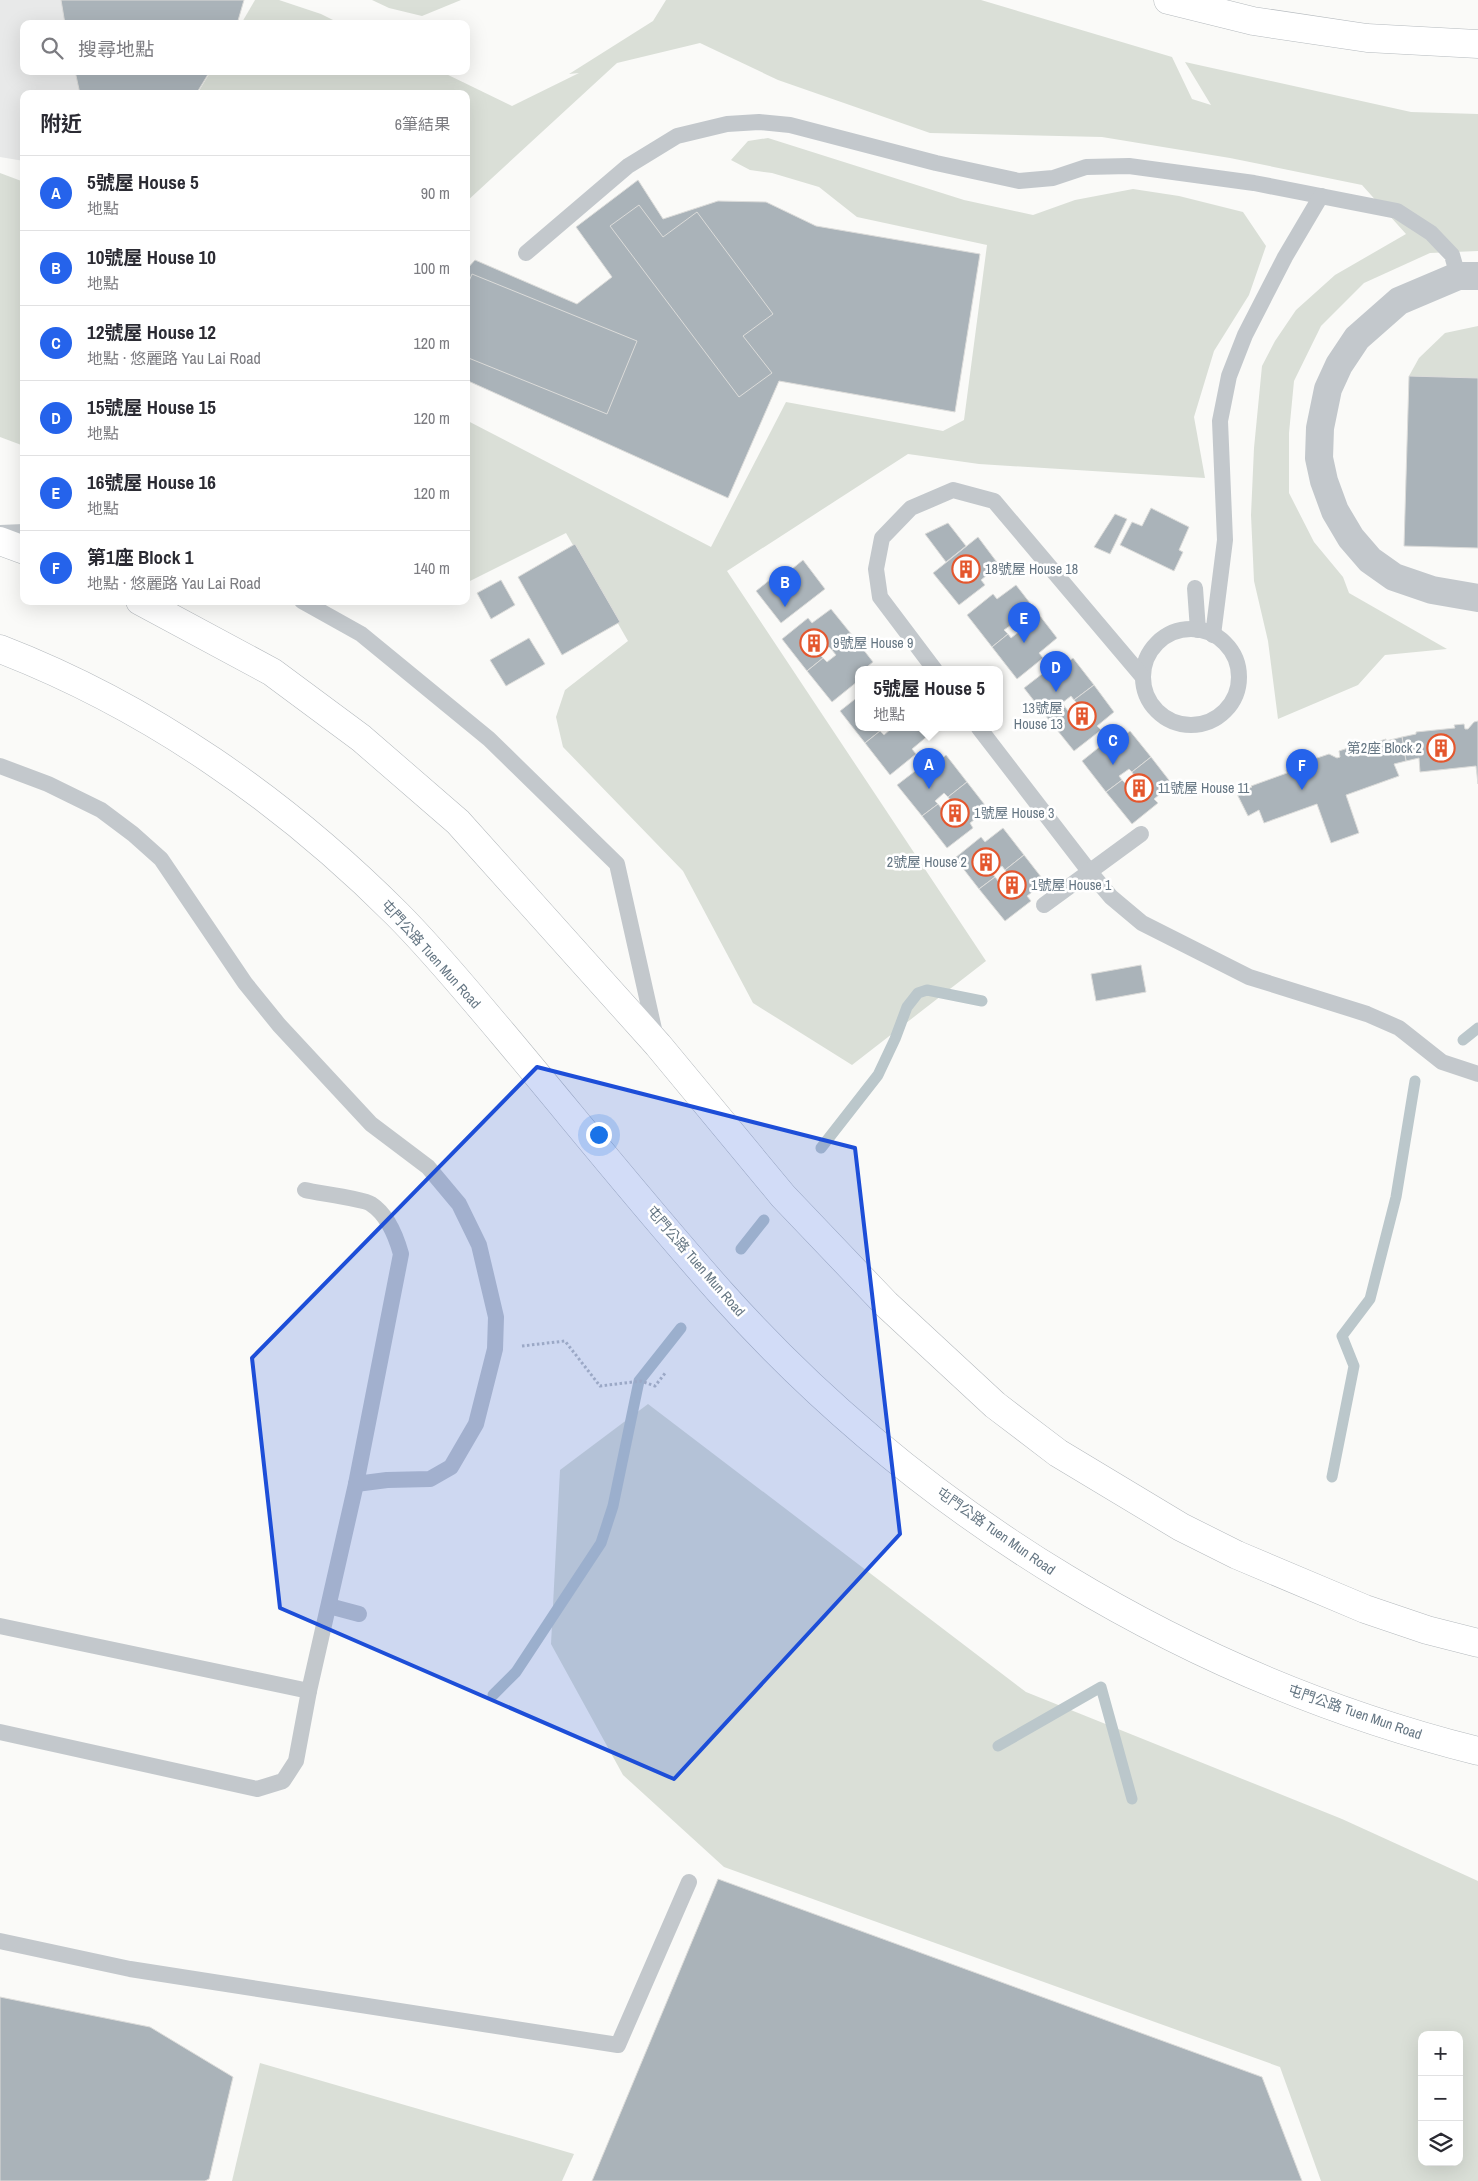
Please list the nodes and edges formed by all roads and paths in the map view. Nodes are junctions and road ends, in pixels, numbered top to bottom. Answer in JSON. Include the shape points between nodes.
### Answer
{"nodes":[{"id":1,"x":1168,"y":0,"type":"edge"},
{"id":2,"x":1478,"y":44,"type":"edge"},
{"id":3,"x":1321,"y":196,"type":"junction"},
{"id":4,"x":526,"y":253,"type":"dead end"},
{"id":5,"x":1468,"y":276,"type":"edge"},
{"id":6,"x":20,"y":532,"type":"edge"},
{"id":7,"x":0,"y":533,"type":"edge"},
{"id":8,"x":0,"y":541,"type":"edge"},
{"id":9,"x":20,"y":548,"type":"edge"},
{"id":10,"x":1195,"y":588,"type":"dead end"},
{"id":11,"x":1478,"y":598,"type":"edge"},
{"id":12,"x":147,"y":605,"type":"edge"},
{"id":13,"x":309,"y":605,"type":"edge"},
{"id":14,"x":1206,"y":632,"type":"junction"},
{"id":15,"x":0,"y":649,"type":"edge"},
{"id":16,"x":933,"y":666,"type":"edge"},
{"id":17,"x":1142,"y":676,"type":"junction"},
{"id":18,"x":981,"y":731,"type":"edge"},
{"id":19,"x":0,"y":766,"type":"edge"},
{"id":20,"x":1141,"y":834,"type":"dead end"},
{"id":21,"x":1089,"y":871,"type":"junction"},
{"id":22,"x":1044,"y":905,"type":"dead end"},
{"id":23,"x":658,"y":1045,"type":"junction"},
{"id":24,"x":1478,"y":1074,"type":"edge"},
{"id":25,"x":305,"y":1190,"type":"dead end"},
{"id":26,"x":516,"y":1346,"type":"dead end"},
{"id":27,"x":666,"y":1372,"type":"dead end"},
{"id":28,"x":356,"y":1484,"type":"junction"},
{"id":29,"x":329,"y":1606,"type":"junction"},
{"id":30,"x":359,"y":1614,"type":"dead end"},
{"id":31,"x":0,"y":1626,"type":"edge"},
{"id":32,"x":1478,"y":1643,"type":"edge"},
{"id":33,"x":310,"y":1691,"type":"junction"},
{"id":34,"x":0,"y":1732,"type":"edge"},
{"id":35,"x":1478,"y":1751,"type":"edge"},
{"id":36,"x":689,"y":1882,"type":"dead end"},
{"id":37,"x":0,"y":1941,"type":"edge"}],
"edges":[{"from":1,"to":2,"type":"main road","via":[[1253,21],[1367,38]]},
{"from":3,"to":4,"type":"lane","via":[[1177,170],[1108,165],[1086,167],[1053,178],[1019,181],[775,122],[727,124],[677,136],[628,166]]},
{"from":3,"to":5,"type":"lane","via":[[1396,211],[1431,233]]},
{"from":3,"to":14,"type":"lane","via":[[1245,335],[1229,376],[1220,421],[1225,540]]},
{"from":5,"to":11,"type":"street","via":[[1399,301],[1357,338],[1338,365],[1328,389],[1320,428],[1319,458],[1335,511],[1351,538],[1370,560],[1394,577],[1432,590]]},
{"from":6,"to":7,"type":"lane"},
{"from":8,"to":9,"type":"main road"},
{"from":10,"to":14,"type":"lane"},
{"from":12,"to":23,"type":"main road","via":[[272,672],[361,738],[458,822]]},
{"from":13,"to":23,"type":"lane","via":[[361,634],[489,739],[617,864]]},
{"from":14,"to":17,"type":"lane","via":[[1182,630],[1166,635],[1154,646]]},
{"from":14,"to":17,"type":"lane","via":[[1226,644],[1235,657],[1239,673],[1232,703],[1221,715],[1208,723],[1176,724],[1151,705],[1144,691]]},
{"from":15,"to":35,"type":"main road","name":"屯門公路 Tuen Mun Road","via":[[95,691],[167,731],[240,779],[349,867],[450,972],[729,1301],[778,1353],[882,1448],[941,1494],[1068,1580],[1184,1644],[1309,1698],[1413,1734]]},
{"from":16,"to":17,"type":"lane","via":[[880,598],[876,569],[882,538],[911,508],[953,490],[994,502]]},
{"from":18,"to":21,"type":"lane"},
{"from":19,"to":28,"type":"lane","via":[[48,784],[101,810],[161,859],[244,983],[279,1025],[371,1124],[428,1167],[459,1204],[467,1220],[479,1245],[496,1317],[495,1349],[476,1424],[451,1467],[430,1479]]},
{"from":20,"to":21,"type":"lane"},
{"from":21,"to":22,"type":"lane"},
{"from":21,"to":24,"type":"lane","via":[[1111,898],[1142,923],[1201,954],[1249,977],[1367,1014],[1399,1028],[1442,1062]]},
{"from":23,"to":32,"type":"main road","via":[[783,1196],[886,1304],[995,1406],[1058,1453],[1181,1527],[1237,1555],[1376,1613]]},
{"from":25,"to":28,"type":"lane","via":[[370,1203],[396,1235],[401,1254]]},
{"from":26,"to":27,"type":"path","via":[[565,1341],[600,1386],[642,1381],[655,1386]]},
{"from":28,"to":29,"type":"lane"},
{"from":29,"to":30,"type":"lane"},
{"from":29,"to":33,"type":"lane"},
{"from":31,"to":33,"type":"lane"},
{"from":33,"to":34,"type":"lane","via":[[296,1761],[283,1781],[257,1789]]},
{"from":36,"to":37,"type":"lane","via":[[618,2045],[130,1969]]}]}
